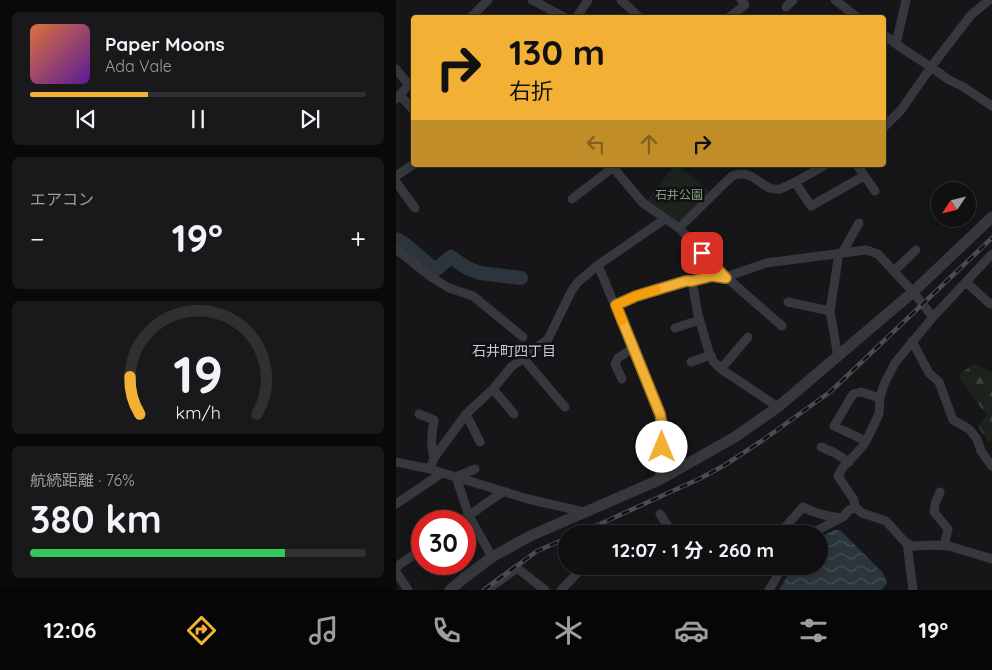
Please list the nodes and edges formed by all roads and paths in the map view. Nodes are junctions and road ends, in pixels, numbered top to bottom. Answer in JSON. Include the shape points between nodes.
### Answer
{"nodes":[{"id":1,"x":532,"y":0,"type":"edge"},
{"id":2,"x":588,"y":0,"type":"edge"},
{"id":3,"x":621,"y":0,"type":"edge"},
{"id":4,"x":741,"y":0,"type":"edge"},
{"id":5,"x":793,"y":0,"type":"edge"},
{"id":6,"x":835,"y":0,"type":"edge"},
{"id":7,"x":906,"y":0,"type":"edge"},
{"id":8,"x":988,"y":0,"type":"edge"},
{"id":9,"x":482,"y":2,"type":"edge"},
{"id":10,"x":786,"y":7,"type":"dead end"},
{"id":11,"x":472,"y":15,"type":"edge"},
{"id":12,"x":560,"y":15,"type":"edge"},
{"id":13,"x":578,"y":15,"type":"edge"},
{"id":14,"x":637,"y":15,"type":"edge"},
{"id":15,"x":732,"y":15,"type":"edge"},
{"id":16,"x":854,"y":15,"type":"edge"},
{"id":17,"x":886,"y":36,"type":"edge"},
{"id":18,"x":896,"y":44,"type":"junction"},
{"id":19,"x":932,"y":67,"type":"junction"},
{"id":20,"x":396,"y":69,"type":"edge"},
{"id":21,"x":411,"y":82,"type":"edge"},
{"id":22,"x":398,"y":97,"type":"edge"},
{"id":23,"x":992,"y":106,"type":"edge"},
{"id":24,"x":411,"y":108,"type":"edge"},
{"id":25,"x":886,"y":125,"type":"edge"},
{"id":26,"x":411,"y":166,"type":"edge"},
{"id":27,"x":612,"y":167,"type":"edge"},
{"id":28,"x":614,"y":167,"type":"edge"},
{"id":29,"x":822,"y":167,"type":"edge"},
{"id":30,"x":858,"y":167,"type":"edge"},
{"id":31,"x":740,"y":169,"type":"edge"},
{"id":32,"x":396,"y":176,"type":"edge"},
{"id":33,"x":864,"y":176,"type":"junction"},
{"id":34,"x":795,"y":182,"type":"junction"},
{"id":35,"x":875,"y":192,"type":"dead end"},
{"id":36,"x":572,"y":199,"type":"dead end"},
{"id":37,"x":415,"y":208,"type":"dead end"},
{"id":38,"x":992,"y":217,"type":"edge"},
{"id":39,"x":665,"y":219,"type":"junction"},
{"id":40,"x":859,"y":223,"type":"dead end"},
{"id":41,"x":679,"y":228,"type":"junction"},
{"id":42,"x":396,"y":249,"type":"edge"},
{"id":43,"x":916,"y":250,"type":"dead end"},
{"id":44,"x":840,"y":253,"type":"junction"},
{"id":45,"x":992,"y":254,"type":"edge"},
{"id":46,"x":598,"y":265,"type":"junction"},
{"id":47,"x":894,"y":272,"type":"junction"},
{"id":48,"x":726,"y":278,"type":"junction"},
{"id":49,"x":692,"y":281,"type":"junction"},
{"id":50,"x":966,"y":282,"type":"junction"},
{"id":51,"x":913,"y":292,"type":"junction"},
{"id":52,"x":788,"y":302,"type":"dead end"},
{"id":53,"x":992,"y":303,"type":"edge"},
{"id":54,"x":616,"y":305,"type":"junction"},
{"id":55,"x":830,"y":311,"type":"junction"},
{"id":56,"x":933,"y":316,"type":"junction"},
{"id":57,"x":700,"y":320,"type":"junction"},
{"id":58,"x":782,"y":326,"type":"dead end"},
{"id":59,"x":675,"y":328,"type":"dead end"},
{"id":60,"x":523,"y":337,"type":"dead end"},
{"id":61,"x":748,"y":337,"type":"dead end"},
{"id":62,"x":912,"y":341,"type":"junction"},
{"id":63,"x":633,"y":348,"type":"junction"},
{"id":64,"x":711,"y":355,"type":"junction"},
{"id":65,"x":838,"y":357,"type":"junction"},
{"id":66,"x":523,"y":358,"type":"junction"},
{"id":67,"x":691,"y":362,"type":"dead end"},
{"id":68,"x":721,"y":369,"type":"junction"},
{"id":69,"x":622,"y":379,"type":"dead end"},
{"id":70,"x":493,"y":389,"type":"junction"},
{"id":71,"x":880,"y":398,"type":"junction"},
{"id":72,"x":778,"y":407,"type":"junction"},
{"id":73,"x":565,"y":408,"type":"dead end"},
{"id":74,"x":419,"y":414,"type":"dead end"},
{"id":75,"x":466,"y":414,"type":"junction"},
{"id":76,"x":514,"y":414,"type":"dead end"},
{"id":77,"x":866,"y":441,"type":"junction"},
{"id":78,"x":480,"y":442,"type":"dead end"},
{"id":79,"x":821,"y":447,"type":"dead end"},
{"id":80,"x":434,"y":458,"type":"junction"},
{"id":81,"x":396,"y":462,"type":"edge"},
{"id":82,"x":849,"y":462,"type":"junction"},
{"id":83,"x":992,"y":466,"type":"edge"},
{"id":84,"x":430,"y":469,"type":"junction"},
{"id":85,"x":475,"y":469,"type":"dead end"},
{"id":86,"x":442,"y":473,"type":"junction"},
{"id":87,"x":456,"y":477,"type":"junction"},
{"id":88,"x":659,"y":480,"type":"junction"},
{"id":89,"x":940,"y":492,"type":"dead end"},
{"id":90,"x":501,"y":493,"type":"dead end"},
{"id":91,"x":396,"y":504,"type":"edge"},
{"id":92,"x":855,"y":507,"type":"junction"},
{"id":93,"x":467,"y":510,"type":"edge"},
{"id":94,"x":476,"y":511,"type":"edge"},
{"id":95,"x":584,"y":512,"type":"junction"},
{"id":96,"x":660,"y":514,"type":"dead end"},
{"id":97,"x":841,"y":518,"type":"junction"},
{"id":98,"x":667,"y":525,"type":"edge"},
{"id":99,"x":788,"y":525,"type":"edge"},
{"id":100,"x":827,"y":525,"type":"edge"},
{"id":101,"x":476,"y":528,"type":"edge"},
{"id":102,"x":907,"y":543,"type":"junction"},
{"id":103,"x":944,"y":546,"type":"junction"},
{"id":104,"x":411,"y":557,"type":"edge"},
{"id":105,"x":492,"y":557,"type":"junction"},
{"id":106,"x":992,"y":560,"type":"edge"},
{"id":107,"x":396,"y":567,"type":"edge"},
{"id":108,"x":396,"y":572,"type":"edge"},
{"id":109,"x":575,"y":575,"type":"edge"},
{"id":110,"x":778,"y":575,"type":"edge"},
{"id":111,"x":490,"y":589,"type":"edge"},
{"id":112,"x":540,"y":589,"type":"edge"},
{"id":113,"x":408,"y":590,"type":"edge"},
{"id":114,"x":450,"y":590,"type":"edge"},
{"id":115,"x":561,"y":590,"type":"edge"},
{"id":116,"x":769,"y":590,"type":"edge"},
{"id":117,"x":913,"y":590,"type":"edge"}],
"edges":[{"from":1,"to":12,"type":"street"},
{"from":2,"to":13,"type":"street"},
{"from":3,"to":14,"type":"street"},
{"from":4,"to":15,"type":"street","via":[[745,5]]},
{"from":5,"to":10,"type":"street"},
{"from":6,"to":16,"type":"street"},
{"from":7,"to":18,"type":"street"},
{"from":8,"to":19,"type":"street","via":[[971,16]]},
{"from":9,"to":11,"type":"street"},
{"from":17,"to":18,"type":"street"},
{"from":18,"to":19,"type":"street"},
{"from":19,"to":23,"type":"street"},
{"from":19,"to":25,"type":"street"},
{"from":20,"to":21,"type":"street"},
{"from":21,"to":22,"type":"street"},
{"from":22,"to":24,"type":"street"},
{"from":26,"to":32,"type":"street"},
{"from":27,"to":36,"type":"street"},
{"from":28,"to":39,"type":"street","via":[[643,203]]},
{"from":29,"to":34,"type":"street"},
{"from":30,"to":33,"type":"street"},
{"from":31,"to":34,"type":"street","via":[[766,187],[779,189]]},
{"from":31,"to":41,"type":"street"},
{"from":32,"to":37,"type":"street"},
{"from":33,"to":34,"type":"street","via":[[811,206]]},
{"from":33,"to":35,"type":"street"},
{"from":38,"to":51,"type":"street"},
{"from":39,"to":41,"type":"street"},
{"from":39,"to":46,"type":"street"},
{"from":40,"to":44,"type":"street"},
{"from":41,"to":48,"type":"street"},
{"from":42,"to":60,"type":"street","via":[[449,288],[473,296]]},
{"from":43,"to":47,"type":"street"},
{"from":44,"to":47,"type":"street","via":[[866,250],[878,254]]},
{"from":44,"to":48,"type":"street","via":[[766,263]]},
{"from":44,"to":55,"type":"street"},
{"from":45,"to":50,"type":"street"},
{"from":46,"to":54,"type":"street"},
{"from":46,"to":66,"type":"street","via":[[572,290],[548,339]]},
{"from":47,"to":51,"type":"street"},
{"from":48,"to":49,"type":"street","via":[[712,276]]},
{"from":48,"to":58,"type":"street"},
{"from":49,"to":54,"type":"street","via":[[636,296]]},
{"from":49,"to":57,"type":"street"},
{"from":50,"to":53,"type":"street"},
{"from":50,"to":56,"type":"street"},
{"from":51,"to":56,"type":"street"},
{"from":51,"to":65,"type":"street"},
{"from":52,"to":55,"type":"street"},
{"from":54,"to":63,"type":"street"},
{"from":55,"to":65,"type":"street"},
{"from":56,"to":62,"type":"street"},
{"from":57,"to":59,"type":"street"},
{"from":57,"to":64,"type":"street"},
{"from":61,"to":68,"type":"street"},
{"from":62,"to":71,"type":"street","via":[[884,382]]},
{"from":62,"to":83,"type":"street","via":[[928,373],[939,382],[953,420],[969,429]]},
{"from":63,"to":69,"type":"street","via":[[615,364]]},
{"from":63,"to":88,"type":"street","via":[[660,414],[663,430]]},
{"from":64,"to":67,"type":"street"},
{"from":64,"to":68,"type":"street"},
{"from":65,"to":72,"type":"street"},
{"from":66,"to":70,"type":"street"},
{"from":66,"to":73,"type":"street"},
{"from":68,"to":72,"type":"street"},
{"from":70,"to":75,"type":"street"},
{"from":70,"to":76,"type":"street"},
{"from":71,"to":77,"type":"street","via":[[879,414]]},
{"from":71,"to":77,"type":"street","via":[[861,392],[853,394],[834,426]]},
{"from":72,"to":88,"type":"street","via":[[735,437]]},
{"from":74,"to":80,"type":"street","via":[[434,420]]},
{"from":75,"to":78,"type":"street"},
{"from":75,"to":80,"type":"street"},
{"from":77,"to":82,"type":"street"},
{"from":79,"to":82,"type":"street"},
{"from":80,"to":84,"type":"street"},
{"from":81,"to":84,"type":"street"},
{"from":82,"to":92,"type":"street","via":[[838,476]]},
{"from":84,"to":86,"type":"street"},
{"from":85,"to":87,"type":"street"},
{"from":86,"to":87,"type":"street"},
{"from":86,"to":91,"type":"street"},
{"from":87,"to":93,"type":"street"},
{"from":87,"to":95,"type":"street"},
{"from":88,"to":95,"type":"street"},
{"from":89,"to":103,"type":"street","via":[[934,512],[948,529]]},
{"from":90,"to":94,"type":"street"},
{"from":92,"to":97,"type":"street"},
{"from":92,"to":102,"type":"street","via":[[886,521]]},
{"from":95,"to":105,"type":"street"},
{"from":96,"to":98,"type":"street"},
{"from":97,"to":99,"type":"street","via":[[811,512],[804,507]]},
{"from":97,"to":100,"type":"street"},
{"from":101,"to":105,"type":"street"},
{"from":102,"to":103,"type":"street","via":[[913,546]]},
{"from":102,"to":117,"type":"street"},
{"from":103,"to":106,"type":"street"},
{"from":104,"to":107,"type":"street"},
{"from":105,"to":114,"type":"street"},
{"from":108,"to":113,"type":"street"},
{"from":109,"to":115,"type":"street"},
{"from":110,"to":116,"type":"street"},
{"from":111,"to":112,"type":"street","via":[[517,568]]}]}
